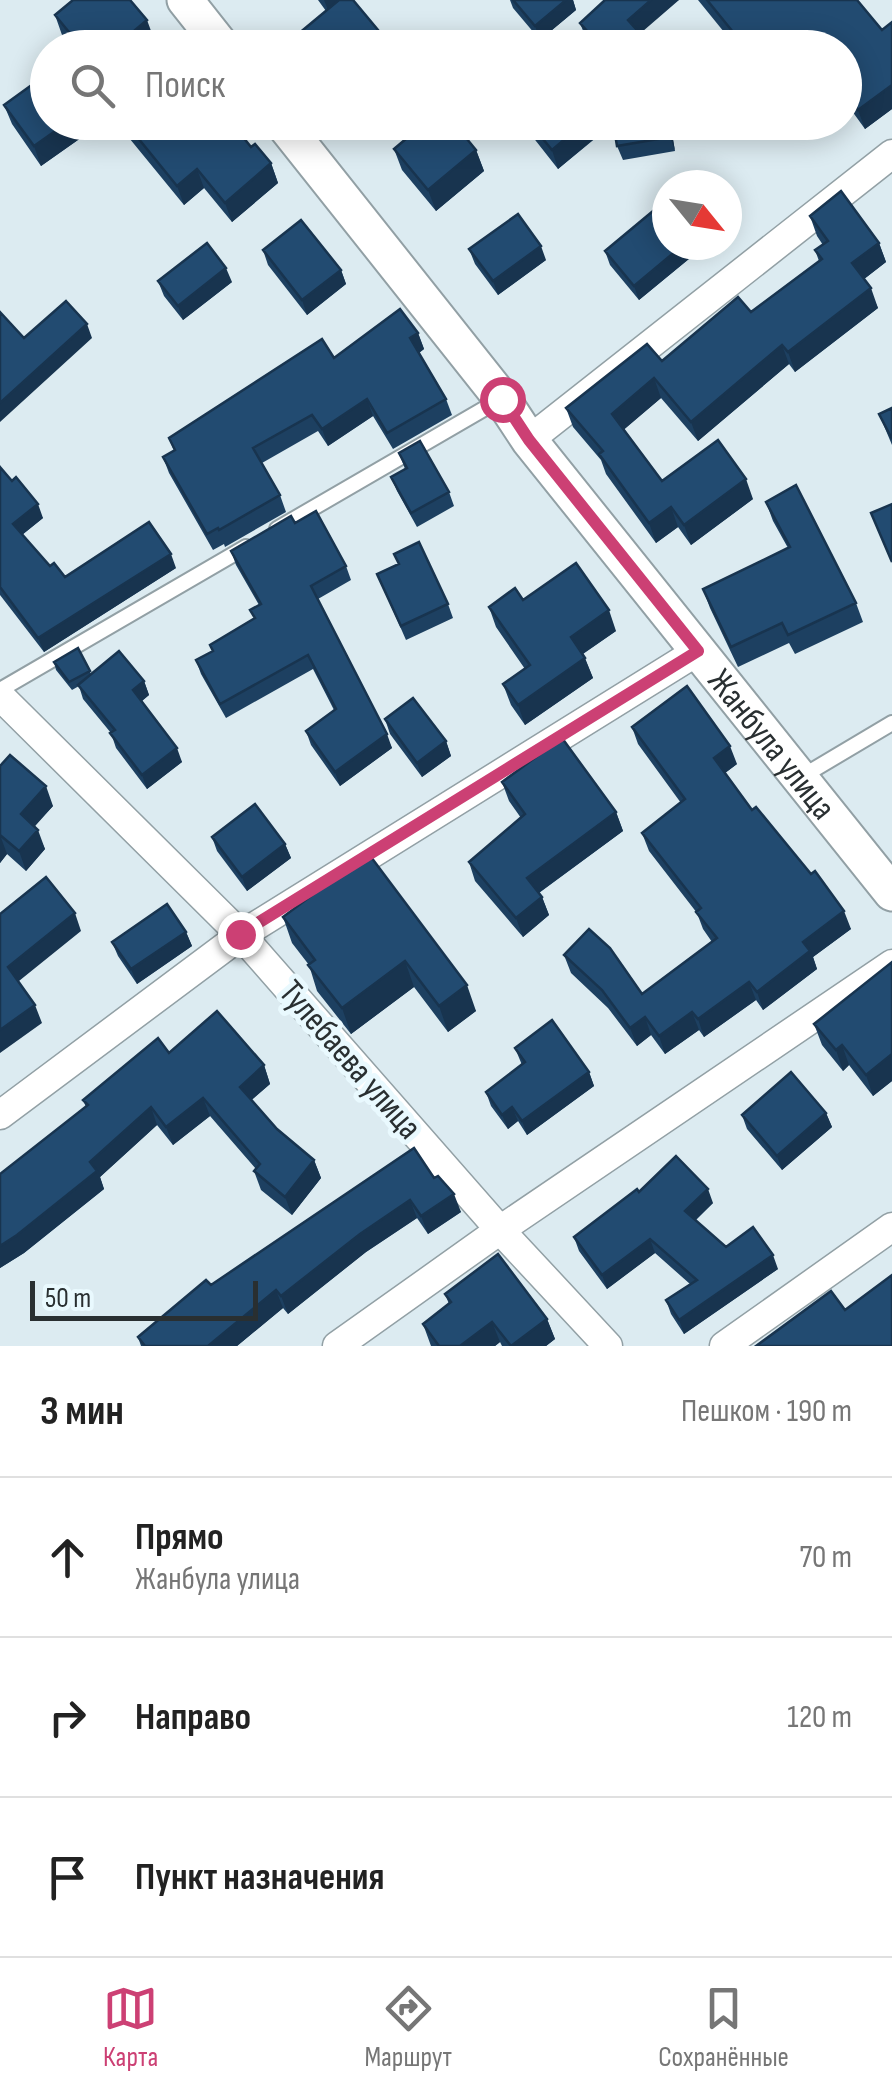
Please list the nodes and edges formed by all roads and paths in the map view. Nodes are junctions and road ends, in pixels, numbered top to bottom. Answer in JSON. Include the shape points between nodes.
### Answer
{"nodes":[{"id":1,"x":186,"y":0,"type":"edge"},
{"id":2,"x":209,"y":30,"type":"edge"},
{"id":3,"x":296,"y":140,"type":"edge"},
{"id":4,"x":892,"y":154,"type":"edge"},
{"id":5,"x":502,"y":399,"type":"junction"},
{"id":6,"x":529,"y":440,"type":"junction"},
{"id":7,"x":698,"y":651,"type":"junction"},
{"id":8,"x":0,"y":693,"type":"edge"},
{"id":9,"x":892,"y":723,"type":"edge"},
{"id":10,"x":800,"y":778,"type":"junction"},
{"id":11,"x":892,"y":893,"type":"edge"},
{"id":12,"x":240,"y":934,"type":"junction"},
{"id":13,"x":892,"y":964,"type":"edge"},
{"id":14,"x":0,"y":1115,"type":"edge"},
{"id":15,"x":892,"y":1227,"type":"edge"},
{"id":16,"x":500,"y":1230,"type":"junction"},
{"id":17,"x":337,"y":1346,"type":"edge"},
{"id":18,"x":608,"y":1346,"type":"edge"},
{"id":19,"x":724,"y":1346,"type":"edge"}],
"edges":[{"from":1,"to":2,"type":"street"},
{"from":3,"to":5,"type":"street","name":"Жанбула улица"},
{"from":4,"to":6,"type":"street"},
{"from":5,"to":6,"type":"street","name":"Жанбула улица"},
{"from":5,"to":8,"type":"lane"},
{"from":6,"to":7,"type":"street","name":"Жанбула улица"},
{"from":7,"to":10,"type":"street","name":"Жанбула улица"},
{"from":7,"to":12,"type":"street"},
{"from":8,"to":12,"type":"street","name":"Тулебаева улица"},
{"from":9,"to":10,"type":"lane"},
{"from":10,"to":11,"type":"street","name":"Жанбула улица"},
{"from":12,"to":14,"type":"street"},
{"from":12,"to":16,"type":"street","name":"Тулебаева улица"},
{"from":13,"to":16,"type":"street"},
{"from":15,"to":19,"type":"street"},
{"from":16,"to":17,"type":"street"},
{"from":16,"to":18,"type":"street","name":"Тулебаева улица"}]}
